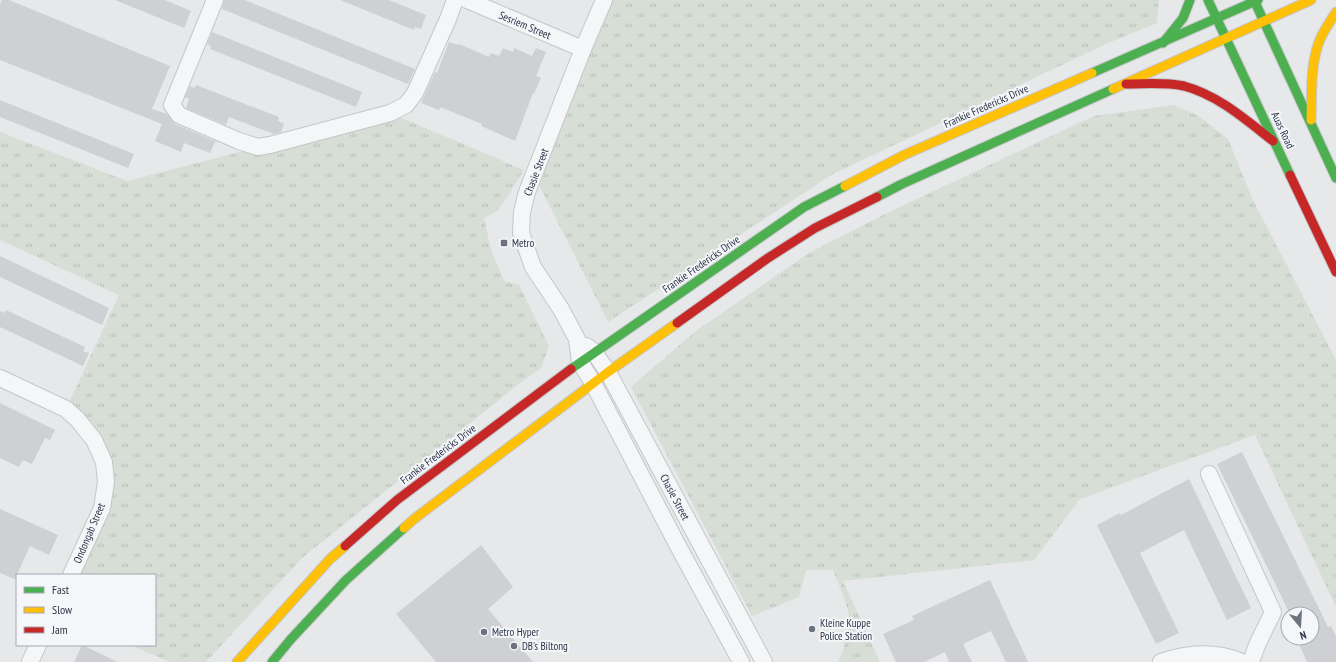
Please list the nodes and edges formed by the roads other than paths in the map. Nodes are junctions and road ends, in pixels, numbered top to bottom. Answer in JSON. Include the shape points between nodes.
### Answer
{"nodes":[{"id":1,"x":215,"y":0,"type":"edge"},
{"id":2,"x":455,"y":0,"type":"edge"},
{"id":3,"x":467,"y":0,"type":"edge"},
{"id":4,"x":604,"y":0,"type":"edge"},
{"id":5,"x":1190,"y":0,"type":"edge"},
{"id":6,"x":1208,"y":0,"type":"edge"},
{"id":7,"x":1311,"y":0,"type":"edge"},
{"id":8,"x":1256,"y":1,"type":"edge"},
{"id":9,"x":1336,"y":12,"type":"edge"},
{"id":10,"x":1217,"y":19,"type":"junction"},
{"id":11,"x":1264,"y":21,"type":"junction"},
{"id":12,"x":1227,"y":39,"type":"junction"},
{"id":13,"x":1163,"y":43,"type":"junction"},
{"id":14,"x":583,"y":49,"type":"junction"},
{"id":15,"x":1126,"y":84,"type":"junction"},
{"id":16,"x":1311,"y":123,"type":"junction"},
{"id":17,"x":1277,"y":145,"type":"junction"},
{"id":18,"x":1336,"y":178,"type":"edge"},
{"id":19,"x":1336,"y":272,"type":"edge"},
{"id":20,"x":577,"y":340,"type":"junction"},
{"id":21,"x":594,"y":352,"type":"junction"},
{"id":22,"x":580,"y":362,"type":"junction"},
{"id":23,"x":608,"y":372,"type":"junction"},
{"id":24,"x":0,"y":378,"type":"edge"},
{"id":25,"x":593,"y":383,"type":"junction"},
{"id":26,"x":1209,"y":474,"type":"dead end"},
{"id":27,"x":71,"y":574,"type":"edge"},
{"id":28,"x":38,"y":646,"type":"edge"},
{"id":29,"x":30,"y":662,"type":"edge"},
{"id":30,"x":237,"y":662,"type":"edge"},
{"id":31,"x":272,"y":662,"type":"edge"},
{"id":32,"x":741,"y":662,"type":"edge"},
{"id":33,"x":764,"y":662,"type":"edge"},
{"id":34,"x":1161,"y":662,"type":"edge"},
{"id":35,"x":1242,"y":662,"type":"edge"},
{"id":36,"x":1251,"y":662,"type":"edge"}],
"edges":[{"from":1,"to":2,"type":"street","via":[[172,105],[179,115],[258,147],[390,113],[406,105],[415,93]]},
{"from":3,"to":14,"type":"street","name":"Sesriem Street"},
{"from":4,"to":14,"type":"street","name":"Chasie Street"},
{"from":5,"to":13,"type":"main road","via":[[1182,22]]},
{"from":6,"to":10,"type":"main road","name":"Auas Road"},
{"from":7,"to":11,"type":"main road"},
{"from":8,"to":10,"type":"main road","name":"Frankie Fredericks Drive"},
{"from":8,"to":11,"type":"main road"},
{"from":9,"to":16,"type":"main road","via":[[1317,47]]},
{"from":10,"to":12,"type":"main road","name":"Auas Road"},
{"from":10,"to":13,"type":"main road","name":"Frankie Fredericks Drive"},
{"from":11,"to":12,"type":"main road"},
{"from":11,"to":16,"type":"main road"},
{"from":12,"to":15,"type":"main road"},
{"from":12,"to":17,"type":"main road","name":"Auas Road"},
{"from":13,"to":21,"type":"main road","name":"Frankie Fredericks Drive","via":[[904,155],[804,207]]},
{"from":14,"to":20,"type":"street","name":"Chasie Street","via":[[528,192],[522,212],[520,233],[533,267],[561,309]]},
{"from":15,"to":17,"type":"main road","via":[[1170,84],[1198,91],[1214,98],[1248,121]]},
{"from":15,"to":23,"type":"main road","via":[[902,184],[815,228],[768,258]]},
{"from":16,"to":18,"type":"main road"},
{"from":17,"to":19,"type":"main road","name":"Auas Road"},
{"from":20,"to":21,"type":"street","name":"Chasie Street"},
{"from":20,"to":22,"type":"street","name":"Chasie Street"},
{"from":21,"to":22,"type":"main road","name":"Frankie Fredericks Drive"},
{"from":21,"to":23,"type":"street","name":"Chasie Street"},
{"from":22,"to":25,"type":"street","name":"Chasie Street"},
{"from":22,"to":30,"type":"main road","name":"Frankie Fredericks Drive","via":[[391,505],[330,559]]},
{"from":23,"to":25,"type":"main road"},
{"from":23,"to":33,"type":"street","name":"Chasie Street"},
{"from":24,"to":27,"type":"street","name":"Ondongab Street","via":[[66,409],[94,440],[104,462],[106,482],[102,508]]},
{"from":25,"to":31,"type":"main road","via":[[414,519],[346,580]]},
{"from":25,"to":32,"type":"street","name":"Chasie Street"},
{"from":26,"to":36,"type":"street","via":[[1273,612]]},
{"from":28,"to":29,"type":"street"},
{"from":34,"to":35,"type":"street","via":[[1172,658],[1207,654],[1230,657]]}]}
